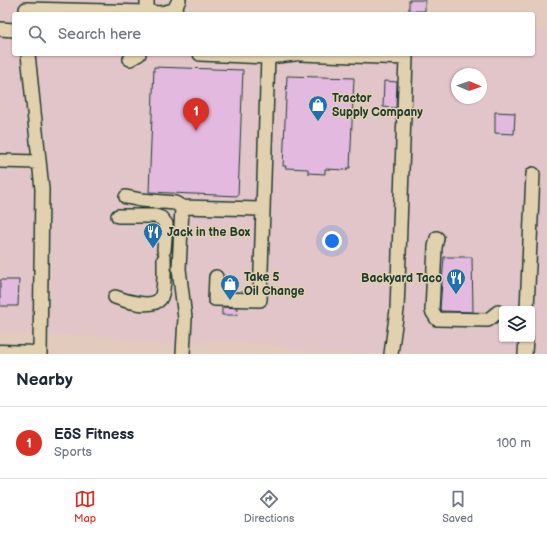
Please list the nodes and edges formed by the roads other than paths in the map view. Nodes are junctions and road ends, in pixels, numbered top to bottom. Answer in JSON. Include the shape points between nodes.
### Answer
{"nodes":[{"id":1,"x":179,"y":0,"type":"edge"},
{"id":2,"x":147,"y":6,"type":"edge"},
{"id":3,"x":26,"y":8,"type":"edge"},
{"id":4,"x":158,"y":12,"type":"edge"},
{"id":5,"x":165,"y":12,"type":"edge"},
{"id":6,"x":0,"y":29,"type":"edge"},
{"id":7,"x":12,"y":30,"type":"edge"},
{"id":8,"x":28,"y":56,"type":"edge"},
{"id":9,"x":245,"y":56,"type":"edge"},
{"id":10,"x":277,"y":56,"type":"edge"},
{"id":11,"x":353,"y":56,"type":"edge"},
{"id":12,"x":268,"y":57,"type":"junction"},
{"id":13,"x":0,"y":160,"type":"edge"},
{"id":14,"x":39,"y":162,"type":"junction"},
{"id":15,"x":533,"y":174,"type":"dead end"},
{"id":16,"x":126,"y":197,"type":"dead end"},
{"id":17,"x":182,"y":207,"type":"junction"},
{"id":18,"x":263,"y":209,"type":"junction"},
{"id":19,"x":118,"y":216,"type":"dead end"},
{"id":20,"x":437,"y":238,"type":"dead end"},
{"id":21,"x":216,"y":277,"type":"dead end"},
{"id":22,"x":115,"y":297,"type":"dead end"},
{"id":23,"x":527,"y":306,"type":"edge"},
{"id":24,"x":498,"y":312,"type":"dead end"},
{"id":25,"x":526,"y":342,"type":"edge"},
{"id":26,"x":0,"y":353,"type":"edge"},
{"id":27,"x":36,"y":354,"type":"edge"},
{"id":28,"x":40,"y":354,"type":"edge"},
{"id":29,"x":183,"y":354,"type":"edge"},
{"id":30,"x":391,"y":354,"type":"edge"},
{"id":31,"x":525,"y":354,"type":"edge"}],
"edges":[{"from":1,"to":5,"type":"street","via":[[174,10]]},
{"from":2,"to":3,"type":"street"},
{"from":2,"to":4,"type":"street"},
{"from":6,"to":7,"type":"street"},
{"from":8,"to":14,"type":"street"},
{"from":9,"to":12,"type":"street"},
{"from":10,"to":12,"type":"street"},
{"from":11,"to":30,"type":"street","via":[[406,58],[397,310]]},
{"from":12,"to":18,"type":"street"},
{"from":13,"to":14,"type":"street"},
{"from":14,"to":28,"type":"street","via":[[42,189]]},
{"from":15,"to":23,"type":"street"},
{"from":16,"to":17,"type":"street","via":[[175,203]]},
{"from":17,"to":18,"type":"street"},
{"from":17,"to":29,"type":"street","via":[[179,269],[185,318]]},
{"from":18,"to":21,"type":"street","via":[[260,300],[215,299]]},
{"from":19,"to":22,"type":"street","via":[[155,216],[166,224],[163,291],[160,299],[154,304],[133,303]]},
{"from":20,"to":24,"type":"street","via":[[432,311],[437,319],[488,320]]},
{"from":25,"to":31,"type":"street"},
{"from":26,"to":27,"type":"main road"}]}
